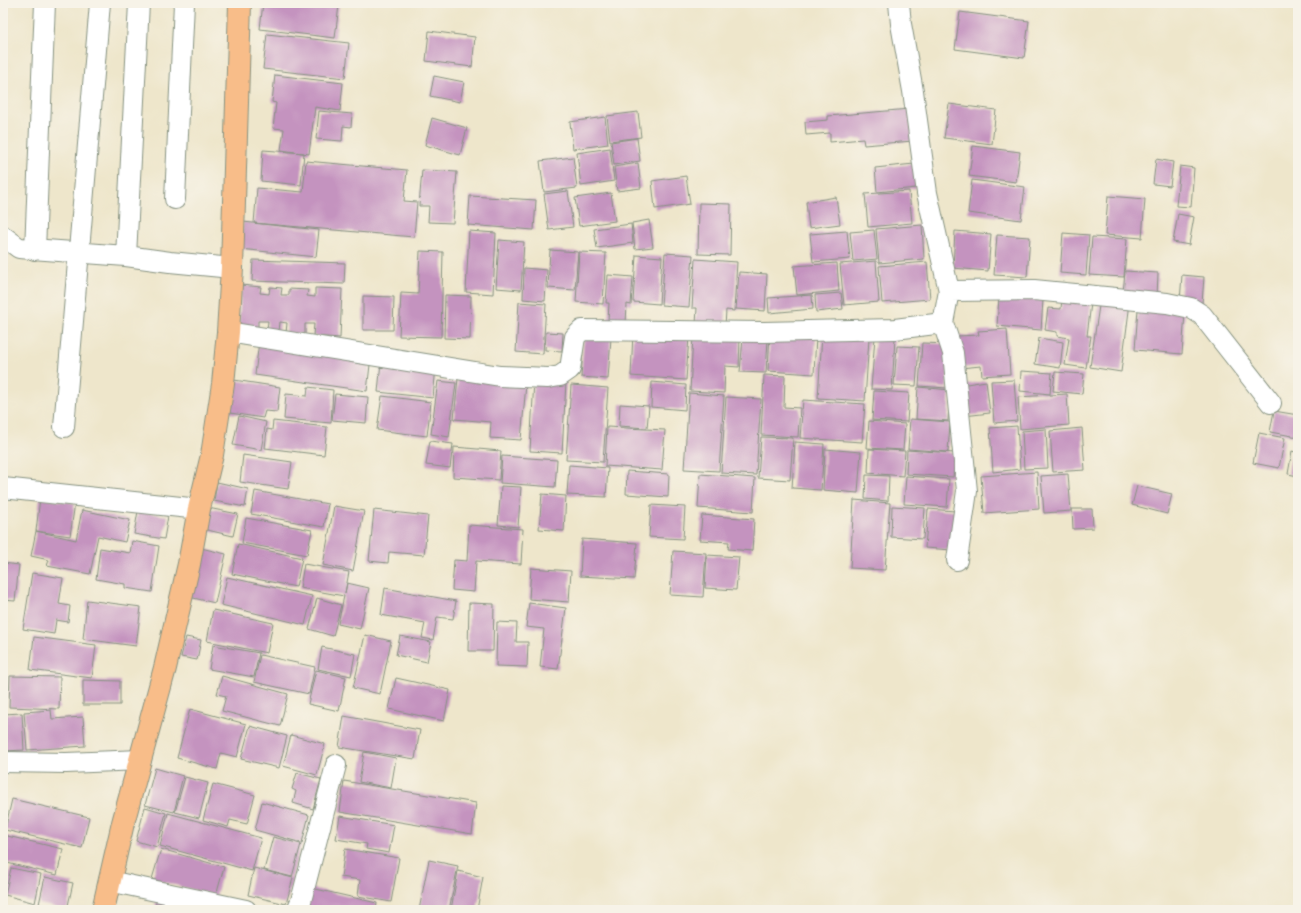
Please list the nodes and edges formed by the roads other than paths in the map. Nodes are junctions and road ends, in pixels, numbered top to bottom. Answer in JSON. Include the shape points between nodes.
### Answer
{"nodes":[{"id":1,"x":44,"y":3,"type":"edge"},
{"id":2,"x":100,"y":3,"type":"edge"},
{"id":3,"x":139,"y":3,"type":"edge"},
{"id":4,"x":184,"y":3,"type":"edge"},
{"id":5,"x":240,"y":3,"type":"edge"},
{"id":6,"x":899,"y":3,"type":"edge"},
{"id":7,"x":175,"y":199,"type":"dead end"},
{"id":8,"x":3,"y":236,"type":"edge"},
{"id":9,"x":35,"y":250,"type":"junction"},
{"id":10,"x":78,"y":253,"type":"junction"},
{"id":11,"x":126,"y":256,"type":"junction"},
{"id":12,"x":232,"y":268,"type":"junction"},
{"id":13,"x":949,"y":291,"type":"junction"},
{"id":14,"x":943,"y":323,"type":"junction"},
{"id":15,"x":228,"y":332,"type":"junction"},
{"id":16,"x":1271,"y":403,"type":"dead end"},
{"id":17,"x":64,"y":427,"type":"dead end"},
{"id":18,"x":3,"y":488,"type":"edge"},
{"id":19,"x":199,"y":509,"type":"junction"},
{"id":20,"x":957,"y":560,"type":"dead end"},
{"id":21,"x":141,"y":760,"type":"junction"},
{"id":22,"x":3,"y":762,"type":"edge"},
{"id":23,"x":336,"y":765,"type":"dead end"},
{"id":24,"x":109,"y":881,"type":"junction"},
{"id":25,"x":103,"y":910,"type":"edge"},
{"id":26,"x":246,"y":910,"type":"edge"},
{"id":27,"x":297,"y":910,"type":"edge"}],
"edges":[{"from":1,"to":9,"type":"street"},
{"from":2,"to":10,"type":"street"},
{"from":3,"to":11,"type":"street"},
{"from":4,"to":7,"type":"street"},
{"from":5,"to":12,"type":"main road"},
{"from":6,"to":13,"type":"street","via":[[927,193]]},
{"from":8,"to":9,"type":"street","via":[[19,248]]},
{"from":9,"to":10,"type":"street"},
{"from":10,"to":11,"type":"street"},
{"from":10,"to":17,"type":"street"},
{"from":11,"to":12,"type":"street"},
{"from":12,"to":15,"type":"main road"},
{"from":13,"to":14,"type":"street"},
{"from":13,"to":16,"type":"street","via":[[1034,290],[1167,302],[1191,308],[1202,315]]},
{"from":14,"to":15,"type":"street","via":[[895,329],[764,332],[582,330],[576,336],[570,369],[560,376],[548,378],[500,376]]},
{"from":14,"to":20,"type":"street","via":[[953,353],[966,490]]},
{"from":15,"to":19,"type":"main road","via":[[212,455]]},
{"from":18,"to":19,"type":"street"},
{"from":19,"to":21,"type":"main road","via":[[184,586]]},
{"from":21,"to":22,"type":"street"},
{"from":21,"to":24,"type":"main road"},
{"from":23,"to":27,"type":"street"},
{"from":24,"to":25,"type":"main road"},
{"from":24,"to":26,"type":"street"}]}
